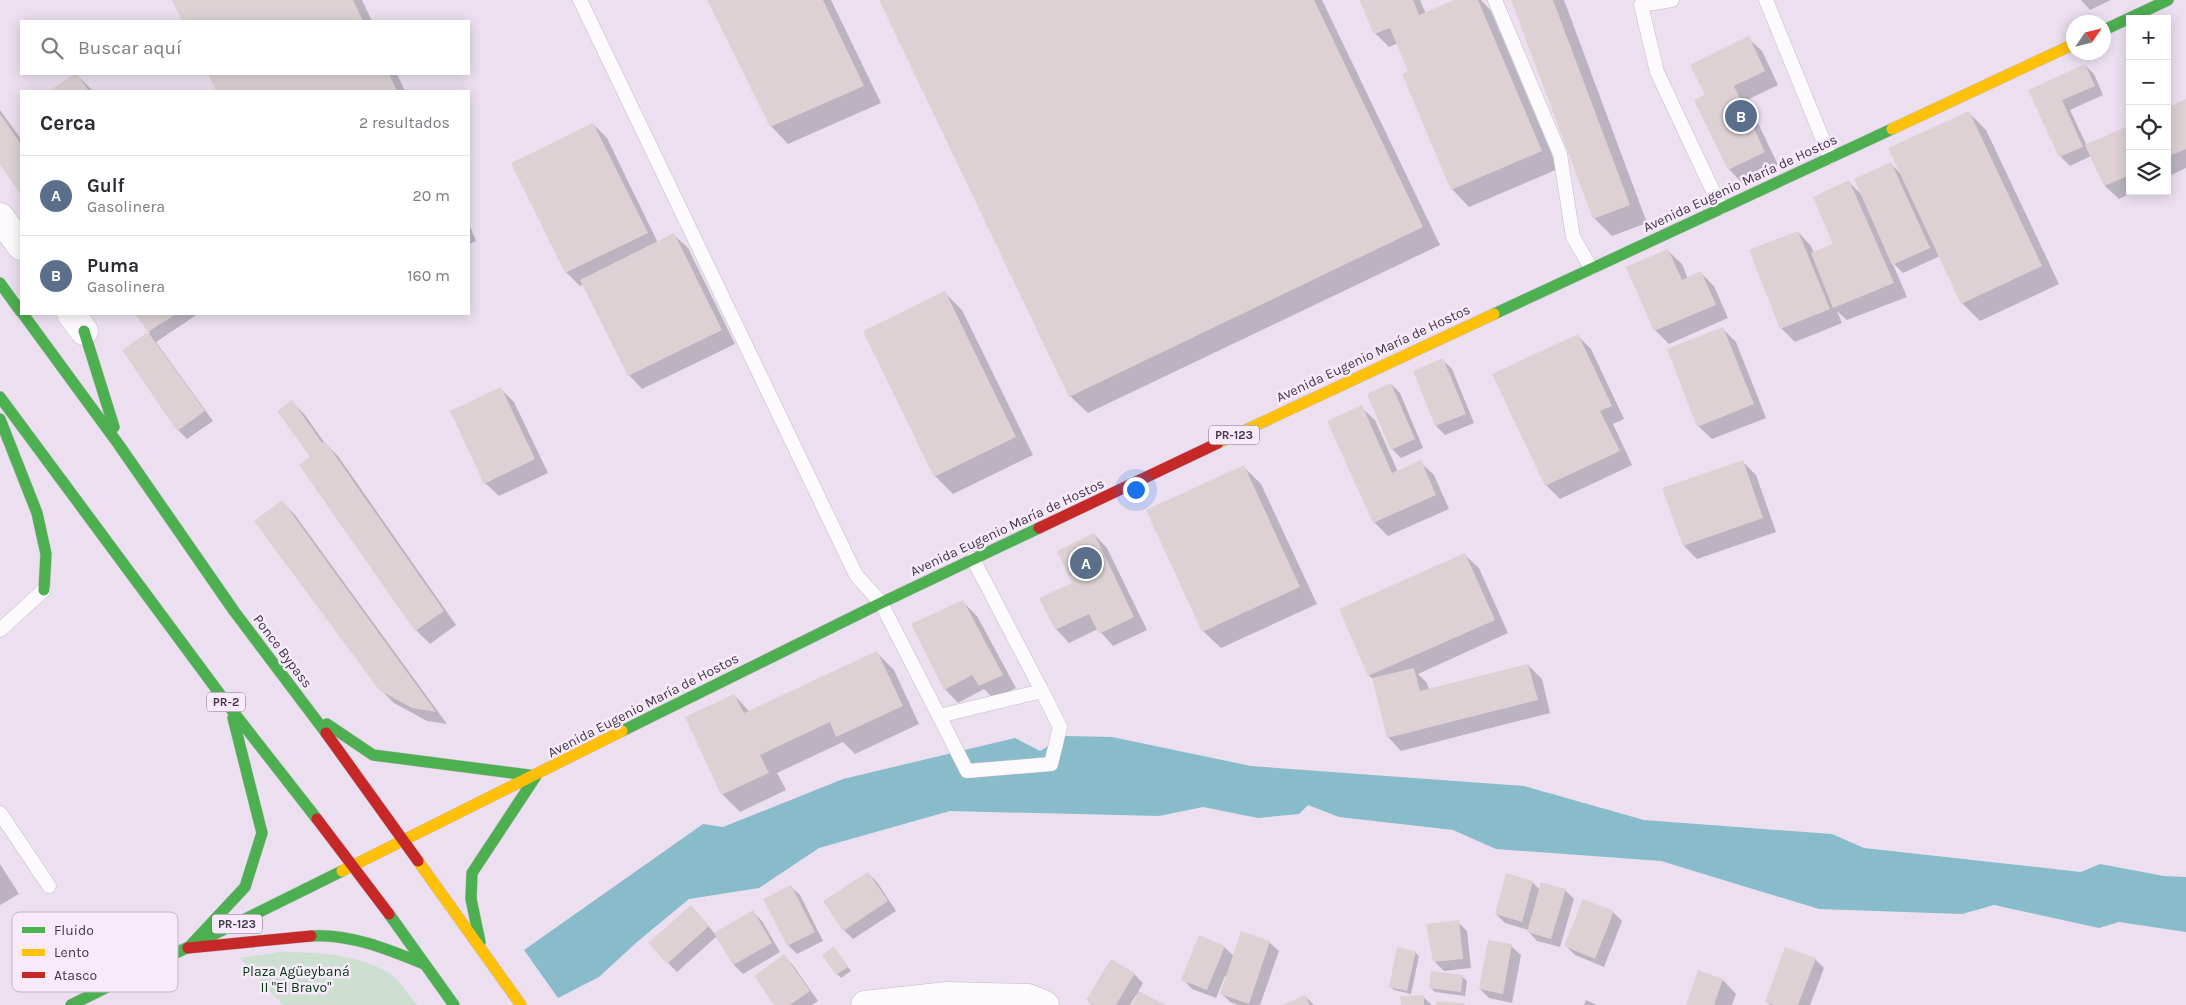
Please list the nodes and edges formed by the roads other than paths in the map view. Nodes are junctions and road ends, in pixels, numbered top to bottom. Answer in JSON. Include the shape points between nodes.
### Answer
{"nodes":[{"id":1,"x":580,"y":0,"type":"edge"},
{"id":2,"x":1495,"y":0,"type":"edge"},
{"id":3,"x":1672,"y":0,"type":"edge"},
{"id":4,"x":1766,"y":0,"type":"edge"},
{"id":5,"x":2168,"y":0,"type":"edge"},
{"id":6,"x":2111,"y":27,"type":"edge"},
{"id":7,"x":2066,"y":48,"type":"edge"},
{"id":8,"x":1830,"y":158,"type":"junction"},
{"id":9,"x":1721,"y":208,"type":"junction"},
{"id":10,"x":0,"y":217,"type":"edge"},
{"id":11,"x":20,"y":245,"type":"edge"},
{"id":12,"x":1591,"y":268,"type":"junction"},
{"id":13,"x":0,"y":283,"type":"edge"},
{"id":14,"x":20,"y":310,"type":"edge"},
{"id":15,"x":23,"y":315,"type":"edge"},
{"id":16,"x":77,"y":322,"type":"edge"},
{"id":17,"x":0,"y":397,"type":"edge"},
{"id":18,"x":0,"y":420,"type":"edge"},
{"id":19,"x":119,"y":445,"type":"junction"},
{"id":20,"x":974,"y":560,"type":"junction"},
{"id":21,"x":44,"y":590,"type":"joint"},
{"id":22,"x":882,"y":603,"type":"junction"},
{"id":23,"x":0,"y":630,"type":"edge"},
{"id":24,"x":1042,"y":691,"type":"junction"},
{"id":25,"x":231,"y":709,"type":"junction"},
{"id":26,"x":312,"y":714,"type":"junction"},
{"id":27,"x":938,"y":716,"type":"junction"},
{"id":28,"x":536,"y":776,"type":"junction"},
{"id":29,"x":0,"y":812,"type":"edge"},
{"id":30,"x":403,"y":842,"type":"junction"},
{"id":31,"x":354,"y":866,"type":"junction"},
{"id":32,"x":49,"y":886,"type":"dead end"},
{"id":33,"x":188,"y":948,"type":"junction"},
{"id":34,"x":482,"y":951,"type":"junction"},
{"id":35,"x":178,"y":953,"type":"edge"},
{"id":36,"x":424,"y":964,"type":"junction"},
{"id":37,"x":98,"y":992,"type":"edge"},
{"id":38,"x":71,"y":1005,"type":"edge"},
{"id":39,"x":454,"y":1005,"type":"edge"},
{"id":40,"x":521,"y":1005,"type":"edge"},
{"id":41,"x":865,"y":1005,"type":"edge"},
{"id":42,"x":1045,"y":1005,"type":"edge"}],
"edges":[{"from":1,"to":22,"type":"lane","via":[[856,575]]},
{"from":2,"to":12,"type":"lane","via":[[1560,154],[1573,237]]},
{"from":3,"to":9,"type":"lane","via":[[1642,4],[1657,72]]},
{"from":4,"to":8,"type":"lane"},
{"from":5,"to":6,"type":"main road"},
{"from":7,"to":8,"type":"main road","name":"Avenida Eugenio María de Hostos","number":"PR-123"},
{"from":8,"to":9,"type":"main road","name":"Avenida Eugenio María de Hostos","number":"PR-123"},
{"from":9,"to":12,"type":"main road","name":"Avenida Eugenio María de Hostos","number":"PR-123"},
{"from":10,"to":11,"type":"street"},
{"from":12,"to":20,"type":"main road","name":"Avenida Eugenio María de Hostos","number":"PR-123"},
{"from":13,"to":14,"type":"main road","name":"Ponce Bypass"},
{"from":15,"to":19,"type":"main road","name":"Ponce Bypass"},
{"from":16,"to":19,"type":"main road"},
{"from":17,"to":25,"type":"main road","number":"PR-2"},
{"from":18,"to":21,"type":"main road","via":[[37,513],[46,554]]},
{"from":19,"to":26,"type":"main road","name":"Ponce Bypass","via":[[234,611]]},
{"from":20,"to":22,"type":"main road","name":"Avenida Eugenio María de Hostos","number":"PR-123"},
{"from":20,"to":24,"type":"lane"},
{"from":21,"to":23,"type":"lane"},
{"from":22,"to":27,"type":"lane"},
{"from":22,"to":28,"type":"main road","name":"Avenida Eugenio María de Hostos","number":"PR-123"},
{"from":24,"to":27,"type":"lane"},
{"from":24,"to":27,"type":"lane","via":[[1060,727],[1051,764],[967,771]]},
{"from":25,"to":31,"type":"main road","number":"PR-2"},
{"from":25,"to":33,"type":"main road","via":[[262,833],[245,887]]},
{"from":26,"to":28,"type":"main road","via":[[373,755]]},
{"from":26,"to":30,"type":"main road","name":"Ponce Bypass"},
{"from":28,"to":30,"type":"main road","name":"Avenida Eugenio María de Hostos","number":"PR-123"},
{"from":28,"to":34,"type":"main road","via":[[472,873],[470,896]]},
{"from":29,"to":32,"type":"lane"},
{"from":30,"to":31,"type":"main road","name":"Avenida Eugenio María de Hostos","number":"PR-123"},
{"from":30,"to":34,"type":"main road","name":"Ponce Bypass"},
{"from":31,"to":33,"type":"main road","name":"Avenida Eugenio María de Hostos","number":"PR-123"},
{"from":31,"to":36,"type":"main road","number":"PR-2"},
{"from":33,"to":35,"type":"main road","name":"Avenida Eugenio María de Hostos","number":"PR-123"},
{"from":33,"to":36,"type":"main road","via":[[327,935],[388,949]]},
{"from":34,"to":40,"type":"main road","name":"Ponce Bypass"},
{"from":36,"to":39,"type":"main road","number":"PR-2"},
{"from":37,"to":38,"type":"main road","name":"Avenida Eugenio María de Hostos","number":"PR-123"},
{"from":41,"to":42,"type":"street","via":[[947,996],[1028,998]]}]}
